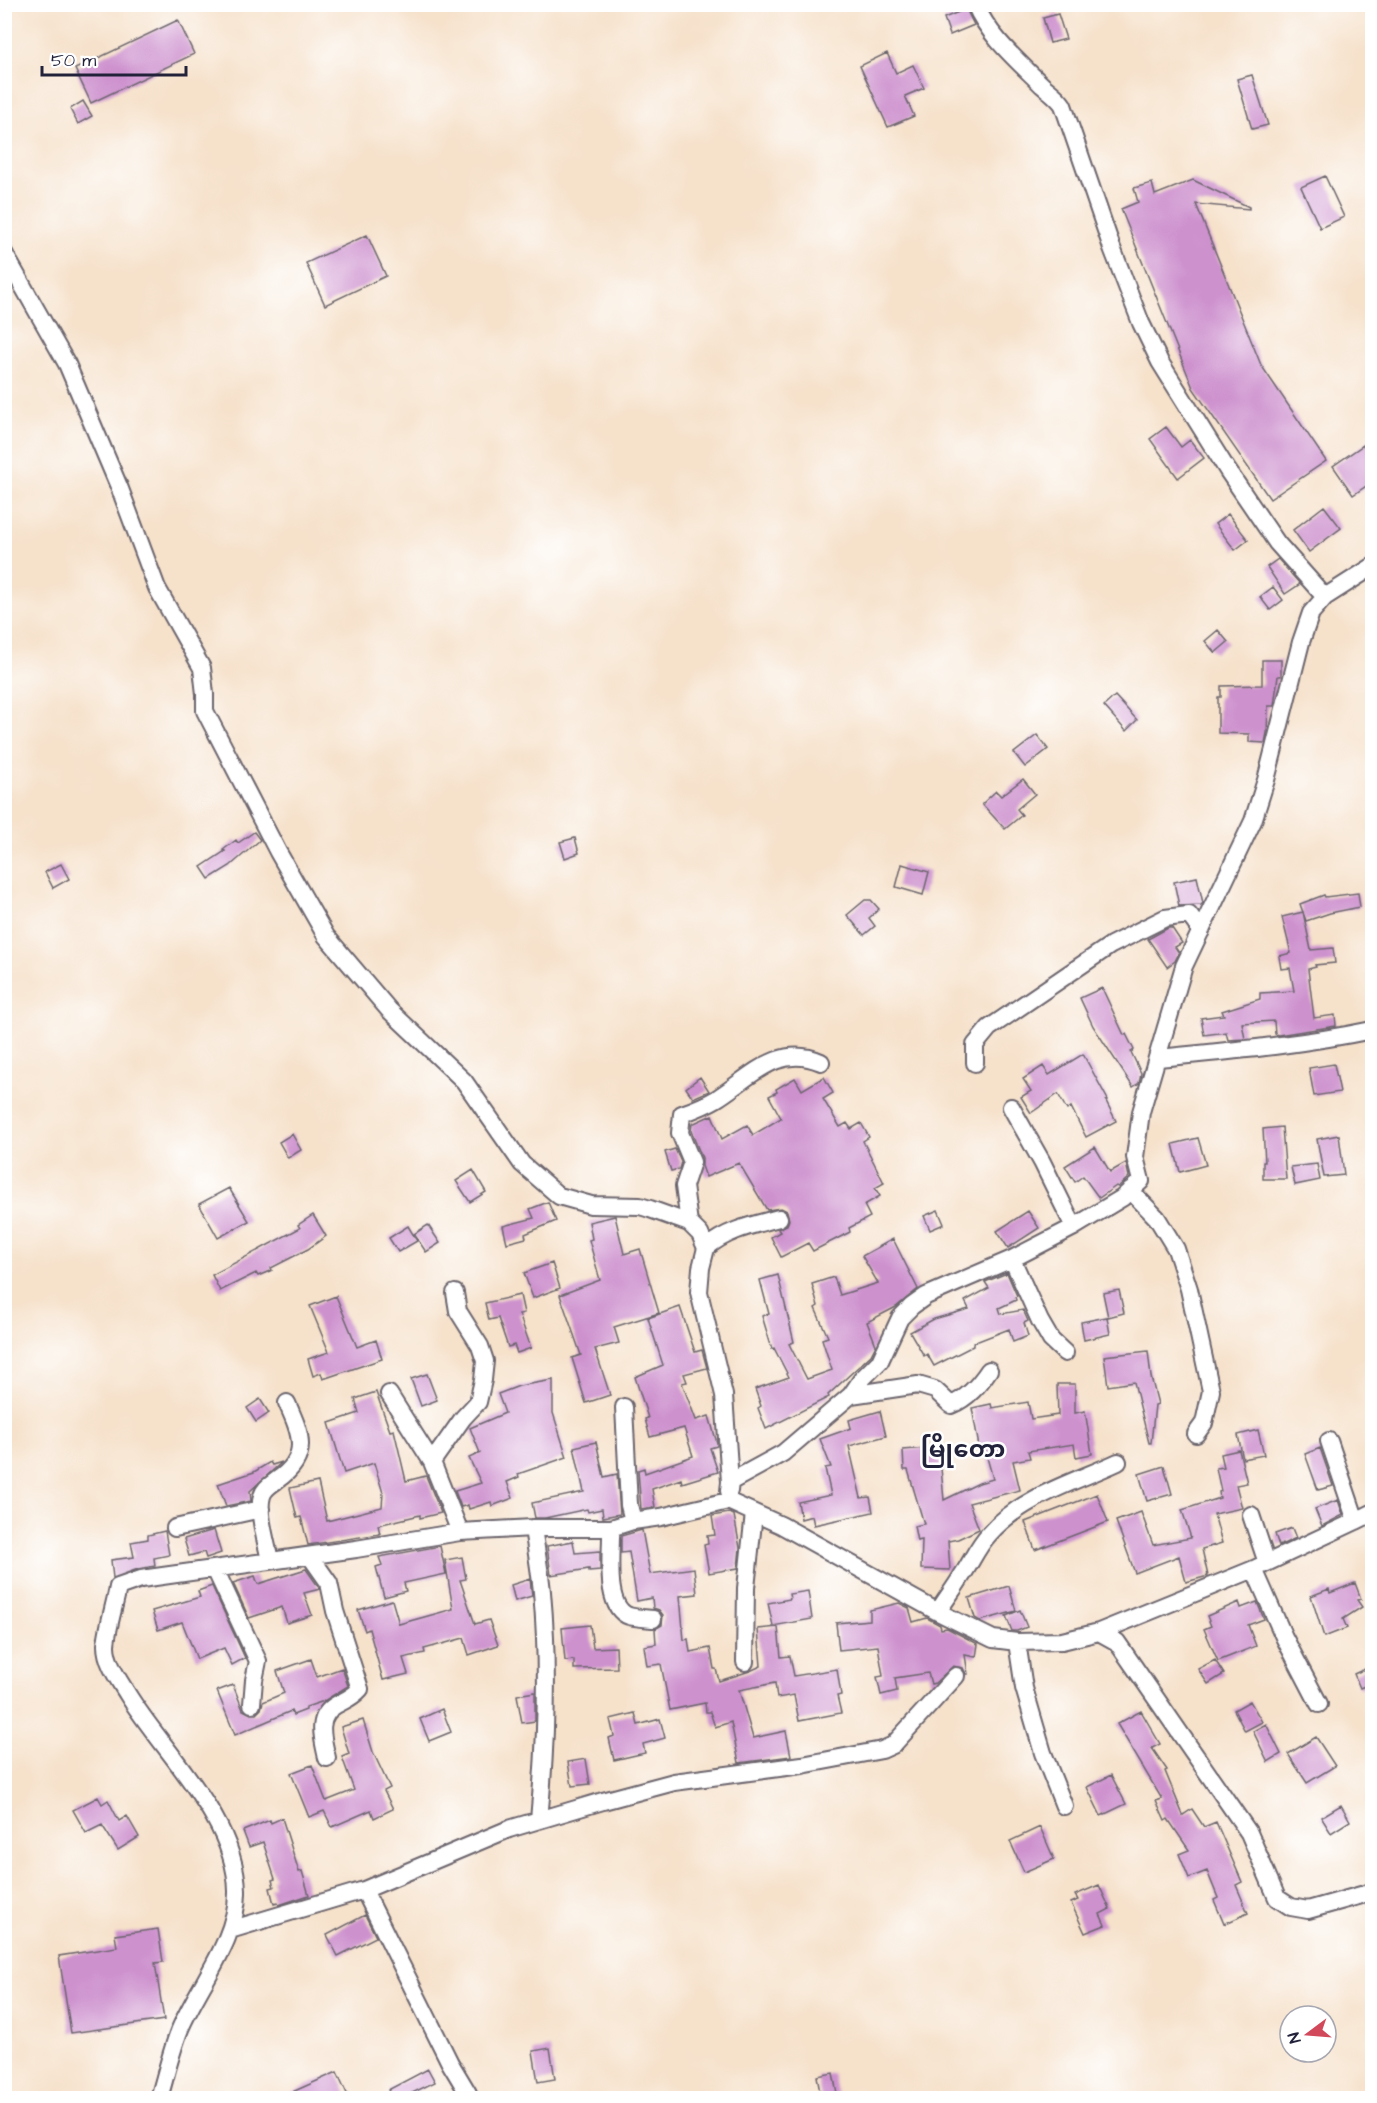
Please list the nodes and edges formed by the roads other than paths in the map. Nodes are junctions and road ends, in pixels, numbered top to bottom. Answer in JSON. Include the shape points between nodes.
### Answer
{"nodes":[{"id":1,"x":975,"y":4,"type":"edge"},
{"id":2,"x":4,"y":254,"type":"edge"},
{"id":3,"x":1372,"y":567,"type":"edge"},
{"id":4,"x":1325,"y":597,"type":"junction"},
{"id":5,"x":1201,"y":931,"type":"junction"},
{"id":6,"x":1372,"y":1030,"type":"edge"},
{"id":7,"x":1157,"y":1058,"type":"junction"},
{"id":8,"x":821,"y":1062,"type":"dead end"},
{"id":9,"x":975,"y":1063,"type":"dead end"},
{"id":10,"x":1011,"y":1107,"type":"dead end"},
{"id":11,"x":1130,"y":1190,"type":"junction"},
{"id":12,"x":779,"y":1218,"type":"dead end"},
{"id":13,"x":689,"y":1223,"type":"junction"},
{"id":14,"x":1074,"y":1227,"type":"junction"},
{"id":15,"x":706,"y":1248,"type":"junction"},
{"id":16,"x":1012,"y":1259,"type":"junction"},
{"id":17,"x":455,"y":1293,"type":"dead end"},
{"id":18,"x":1065,"y":1353,"type":"dead end"},
{"id":19,"x":989,"y":1370,"type":"dead end"},
{"id":20,"x":389,"y":1394,"type":"dead end"},
{"id":21,"x":852,"y":1395,"type":"junction"},
{"id":22,"x":287,"y":1403,"type":"dead end"},
{"id":23,"x":624,"y":1407,"type":"dead end"},
{"id":24,"x":1196,"y":1434,"type":"dead end"},
{"id":25,"x":1329,"y":1441,"type":"dead end"},
{"id":26,"x":432,"y":1462,"type":"junction"},
{"id":27,"x":1118,"y":1462,"type":"dead end"},
{"id":28,"x":730,"y":1482,"type":"junction"},
{"id":29,"x":728,"y":1501,"type":"junction"},
{"id":30,"x":261,"y":1509,"type":"junction"},
{"id":31,"x":754,"y":1513,"type":"junction"},
{"id":32,"x":1372,"y":1513,"type":"edge"},
{"id":33,"x":1251,"y":1515,"type":"dead end"},
{"id":34,"x":633,"y":1521,"type":"junction"},
{"id":35,"x":1356,"y":1521,"type":"junction"},
{"id":36,"x":175,"y":1528,"type":"dead end"},
{"id":37,"x":533,"y":1528,"type":"junction"},
{"id":38,"x":611,"y":1528,"type":"junction"},
{"id":39,"x":460,"y":1532,"type":"junction"},
{"id":40,"x":310,"y":1556,"type":"junction"},
{"id":41,"x":270,"y":1561,"type":"junction"},
{"id":42,"x":1261,"y":1566,"type":"junction"},
{"id":43,"x":215,"y":1569,"type":"junction"},
{"id":44,"x":938,"y":1612,"type":"junction"},
{"id":45,"x":653,"y":1619,"type":"dead end"},
{"id":46,"x":1099,"y":1632,"type":"junction"},
{"id":47,"x":1017,"y":1642,"type":"junction"},
{"id":48,"x":745,"y":1662,"type":"dead end"},
{"id":49,"x":956,"y":1676,"type":"dead end"},
{"id":50,"x":252,"y":1704,"type":"dead end"},
{"id":51,"x":1319,"y":1704,"type":"dead end"},
{"id":52,"x":327,"y":1758,"type":"dead end"},
{"id":53,"x":1064,"y":1806,"type":"dead end"},
{"id":54,"x":539,"y":1820,"type":"junction"},
{"id":55,"x":364,"y":1890,"type":"junction"},
{"id":56,"x":1372,"y":1892,"type":"edge"},
{"id":57,"x":230,"y":1930,"type":"junction"},
{"id":58,"x":468,"y":2093,"type":"dead end"},
{"id":59,"x":159,"y":2098,"type":"edge"}],
"edges":[{"from":1,"to":4,"type":"street","via":[[981,18],[1006,49],[1063,105],[1112,248],[1160,362],[1277,543]]},
{"from":2,"to":13,"type":"street","via":[[67,364],[157,588],[202,668],[205,711],[326,936],[389,1010],[464,1081],[522,1164],[560,1196],[591,1205],[640,1206]]},
{"from":3,"to":4,"type":"street"},
{"from":4,"to":5,"type":"street","via":[[1311,613],[1301,642],[1253,821]]},
{"from":5,"to":7,"type":"street","via":[[1184,966]]},
{"from":5,"to":9,"type":"street","via":[[1189,915],[1165,918],[1111,945],[989,1028],[975,1045]]},
{"from":6,"to":7,"type":"street","via":[[1334,1038]]},
{"from":7,"to":11,"type":"street","via":[[1137,1136],[1135,1157],[1141,1181]]},
{"from":8,"to":13,"type":"street","via":[[808,1057],[779,1058],[715,1099],[682,1114],[680,1133],[692,1162],[684,1186]]},
{"from":10,"to":14,"type":"street"},
{"from":11,"to":14,"type":"street"},
{"from":11,"to":24,"type":"street","via":[[1156,1218],[1176,1249],[1190,1289],[1211,1391],[1204,1423]]},
{"from":12,"to":15,"type":"street","via":[[735,1230]]},
{"from":13,"to":15,"type":"street"},
{"from":14,"to":16,"type":"street"},
{"from":15,"to":28,"type":"street","via":[[699,1292],[724,1395]]},
{"from":16,"to":18,"type":"street","via":[[1040,1322]]},
{"from":16,"to":21,"type":"street","via":[[926,1296],[912,1306],[900,1318],[880,1361]]},
{"from":17,"to":26,"type":"street","via":[[458,1311],[480,1346],[483,1380],[478,1402]]},
{"from":19,"to":21,"type":"street","via":[[977,1388],[951,1405],[934,1390],[918,1385]]},
{"from":20,"to":26,"type":"street"},
{"from":21,"to":28,"type":"street","via":[[783,1453]]},
{"from":22,"to":30,"type":"street","via":[[299,1429],[300,1453],[286,1474],[265,1489]]},
{"from":23,"to":34,"type":"street"},
{"from":25,"to":35,"type":"street"},
{"from":26,"to":39,"type":"street"},
{"from":27,"to":44,"type":"street","via":[[1011,1514],[975,1552]]},
{"from":28,"to":29,"type":"street"},
{"from":29,"to":31,"type":"street"},
{"from":29,"to":34,"type":"street"},
{"from":30,"to":36,"type":"street"},
{"from":30,"to":41,"type":"street"},
{"from":31,"to":44,"type":"street"},
{"from":31,"to":48,"type":"street","via":[[746,1588]]},
{"from":32,"to":35,"type":"street"},
{"from":33,"to":42,"type":"street"},
{"from":34,"to":38,"type":"street"},
{"from":35,"to":42,"type":"street"},
{"from":37,"to":38,"type":"street"},
{"from":37,"to":39,"type":"street"},
{"from":37,"to":54,"type":"street","via":[[545,1632],[545,1760]]},
{"from":38,"to":45,"type":"street","via":[[611,1591],[616,1607],[629,1616]]},
{"from":39,"to":40,"type":"street"},
{"from":40,"to":41,"type":"street"},
{"from":40,"to":52,"type":"street","via":[[329,1583],[360,1689],[323,1717]]},
{"from":41,"to":43,"type":"street"},
{"from":42,"to":46,"type":"street"},
{"from":42,"to":51,"type":"street","via":[[1284,1637]]},
{"from":43,"to":50,"type":"street","via":[[258,1661]]},
{"from":43,"to":57,"type":"street","via":[[141,1579],[118,1587],[106,1646],[113,1672],[222,1831],[234,1866],[237,1892]]},
{"from":44,"to":47,"type":"street","via":[[993,1639]]},
{"from":46,"to":47,"type":"street","via":[[1062,1641]]},
{"from":46,"to":56,"type":"street","via":[[1117,1642],[1249,1833],[1277,1898],[1308,1910]]},
{"from":47,"to":53,"type":"street","via":[[1024,1688]]},
{"from":49,"to":54,"type":"street","via":[[893,1745],[882,1750],[802,1766],[674,1782]]},
{"from":54,"to":55,"type":"street"},
{"from":55,"to":57,"type":"street"},
{"from":55,"to":58,"type":"street"},
{"from":57,"to":59,"type":"street","via":[[180,2029]]}]}
